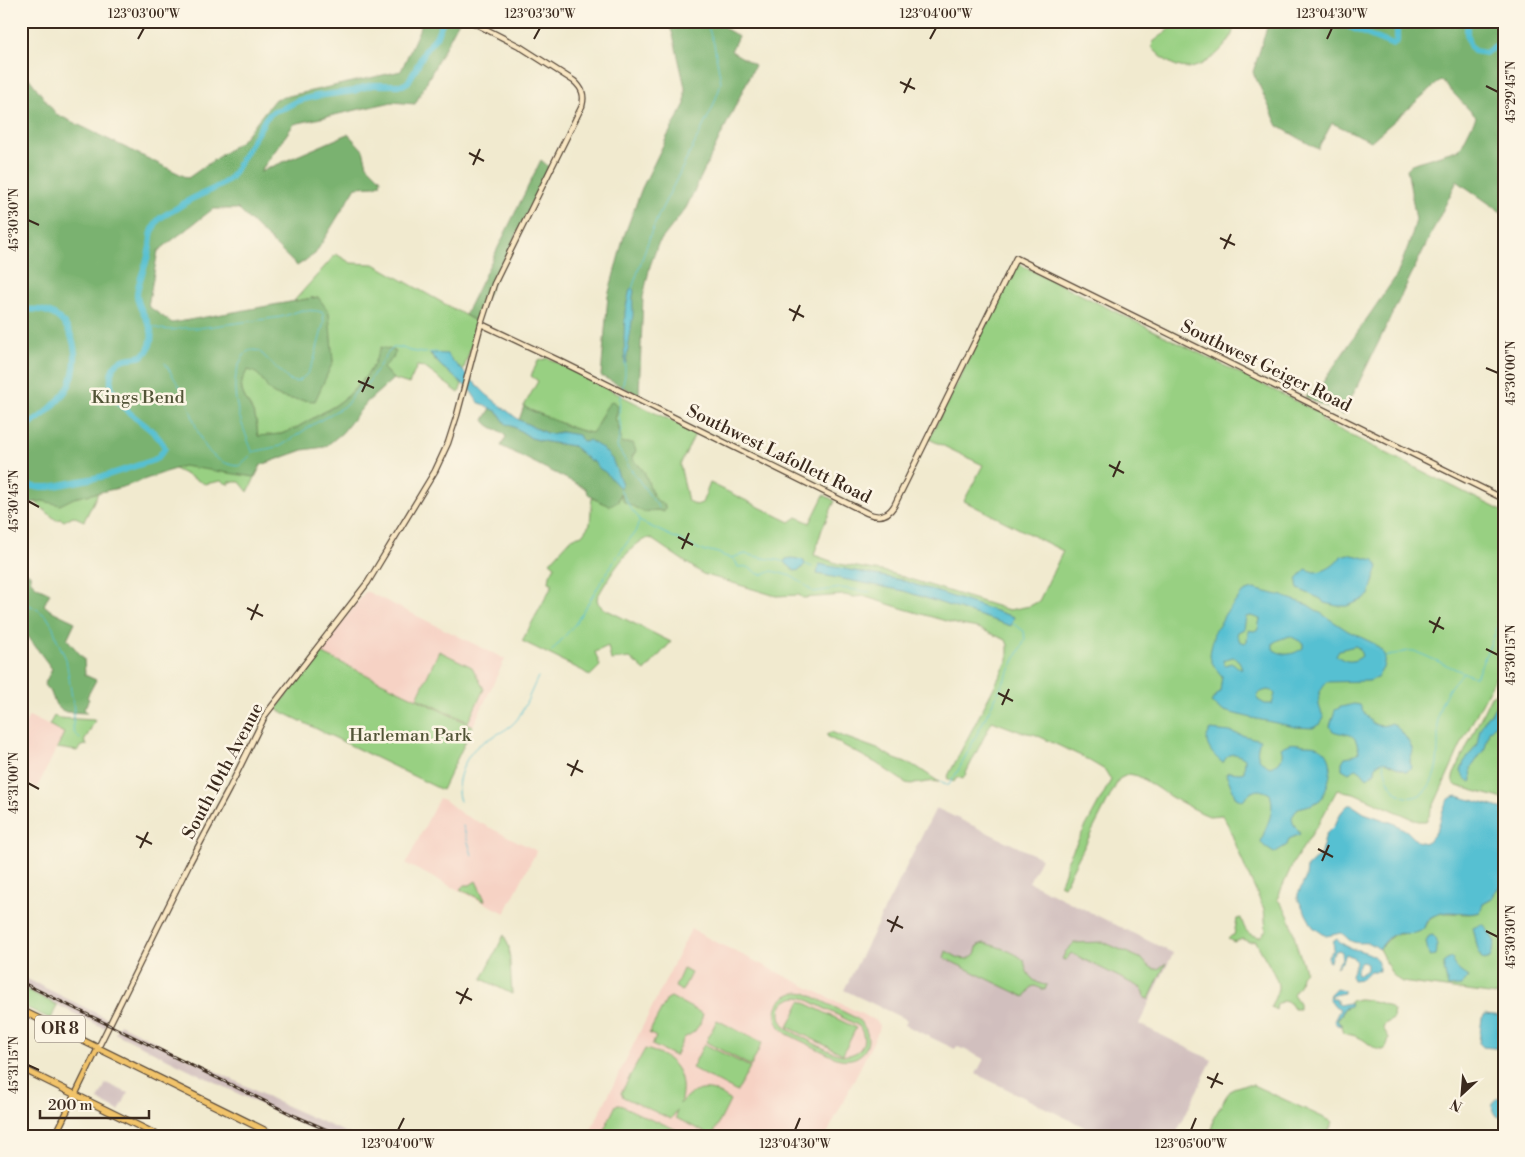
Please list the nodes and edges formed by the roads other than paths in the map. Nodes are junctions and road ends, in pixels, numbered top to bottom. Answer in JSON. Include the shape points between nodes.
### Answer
{"nodes":[{"id":1,"x":470,"y":21,"type":"edge"},
{"id":2,"x":1016,"y":258,"type":"joint"},
{"id":3,"x":481,"y":324,"type":"junction"},
{"id":4,"x":1504,"y":499,"type":"edge"},
{"id":5,"x":21,"y":1010,"type":"edge"},
{"id":6,"x":98,"y":1048,"type":"junction"},
{"id":7,"x":21,"y":1068,"type":"edge"},
{"id":8,"x":75,"y":1095,"type":"junction"},
{"id":9,"x":55,"y":1136,"type":"edge"},
{"id":10,"x":159,"y":1136,"type":"edge"},
{"id":11,"x":276,"y":1136,"type":"edge"}],
"edges":[{"from":1,"to":3,"type":"street","name":"South 10th Avenue","via":[[574,81],[583,99],[494,284]]},
{"from":2,"to":3,"type":"street","name":"Southwest Lafollett Road","via":[[894,506],[884,515],[876,516]]},
{"from":2,"to":4,"type":"street","name":"Southwest Geiger Road"},
{"from":3,"to":6,"type":"street","name":"South 10th Avenue","via":[[448,443],[433,475],[368,582],[266,714]]},
{"from":5,"to":6,"type":"highway","number":"OR 8"},
{"from":6,"to":8,"type":"main road"},
{"from":6,"to":11,"type":"highway","number":"OR 8"},
{"from":7,"to":8,"type":"highway"},
{"from":8,"to":9,"type":"main road"},
{"from":8,"to":10,"type":"highway"}]}
